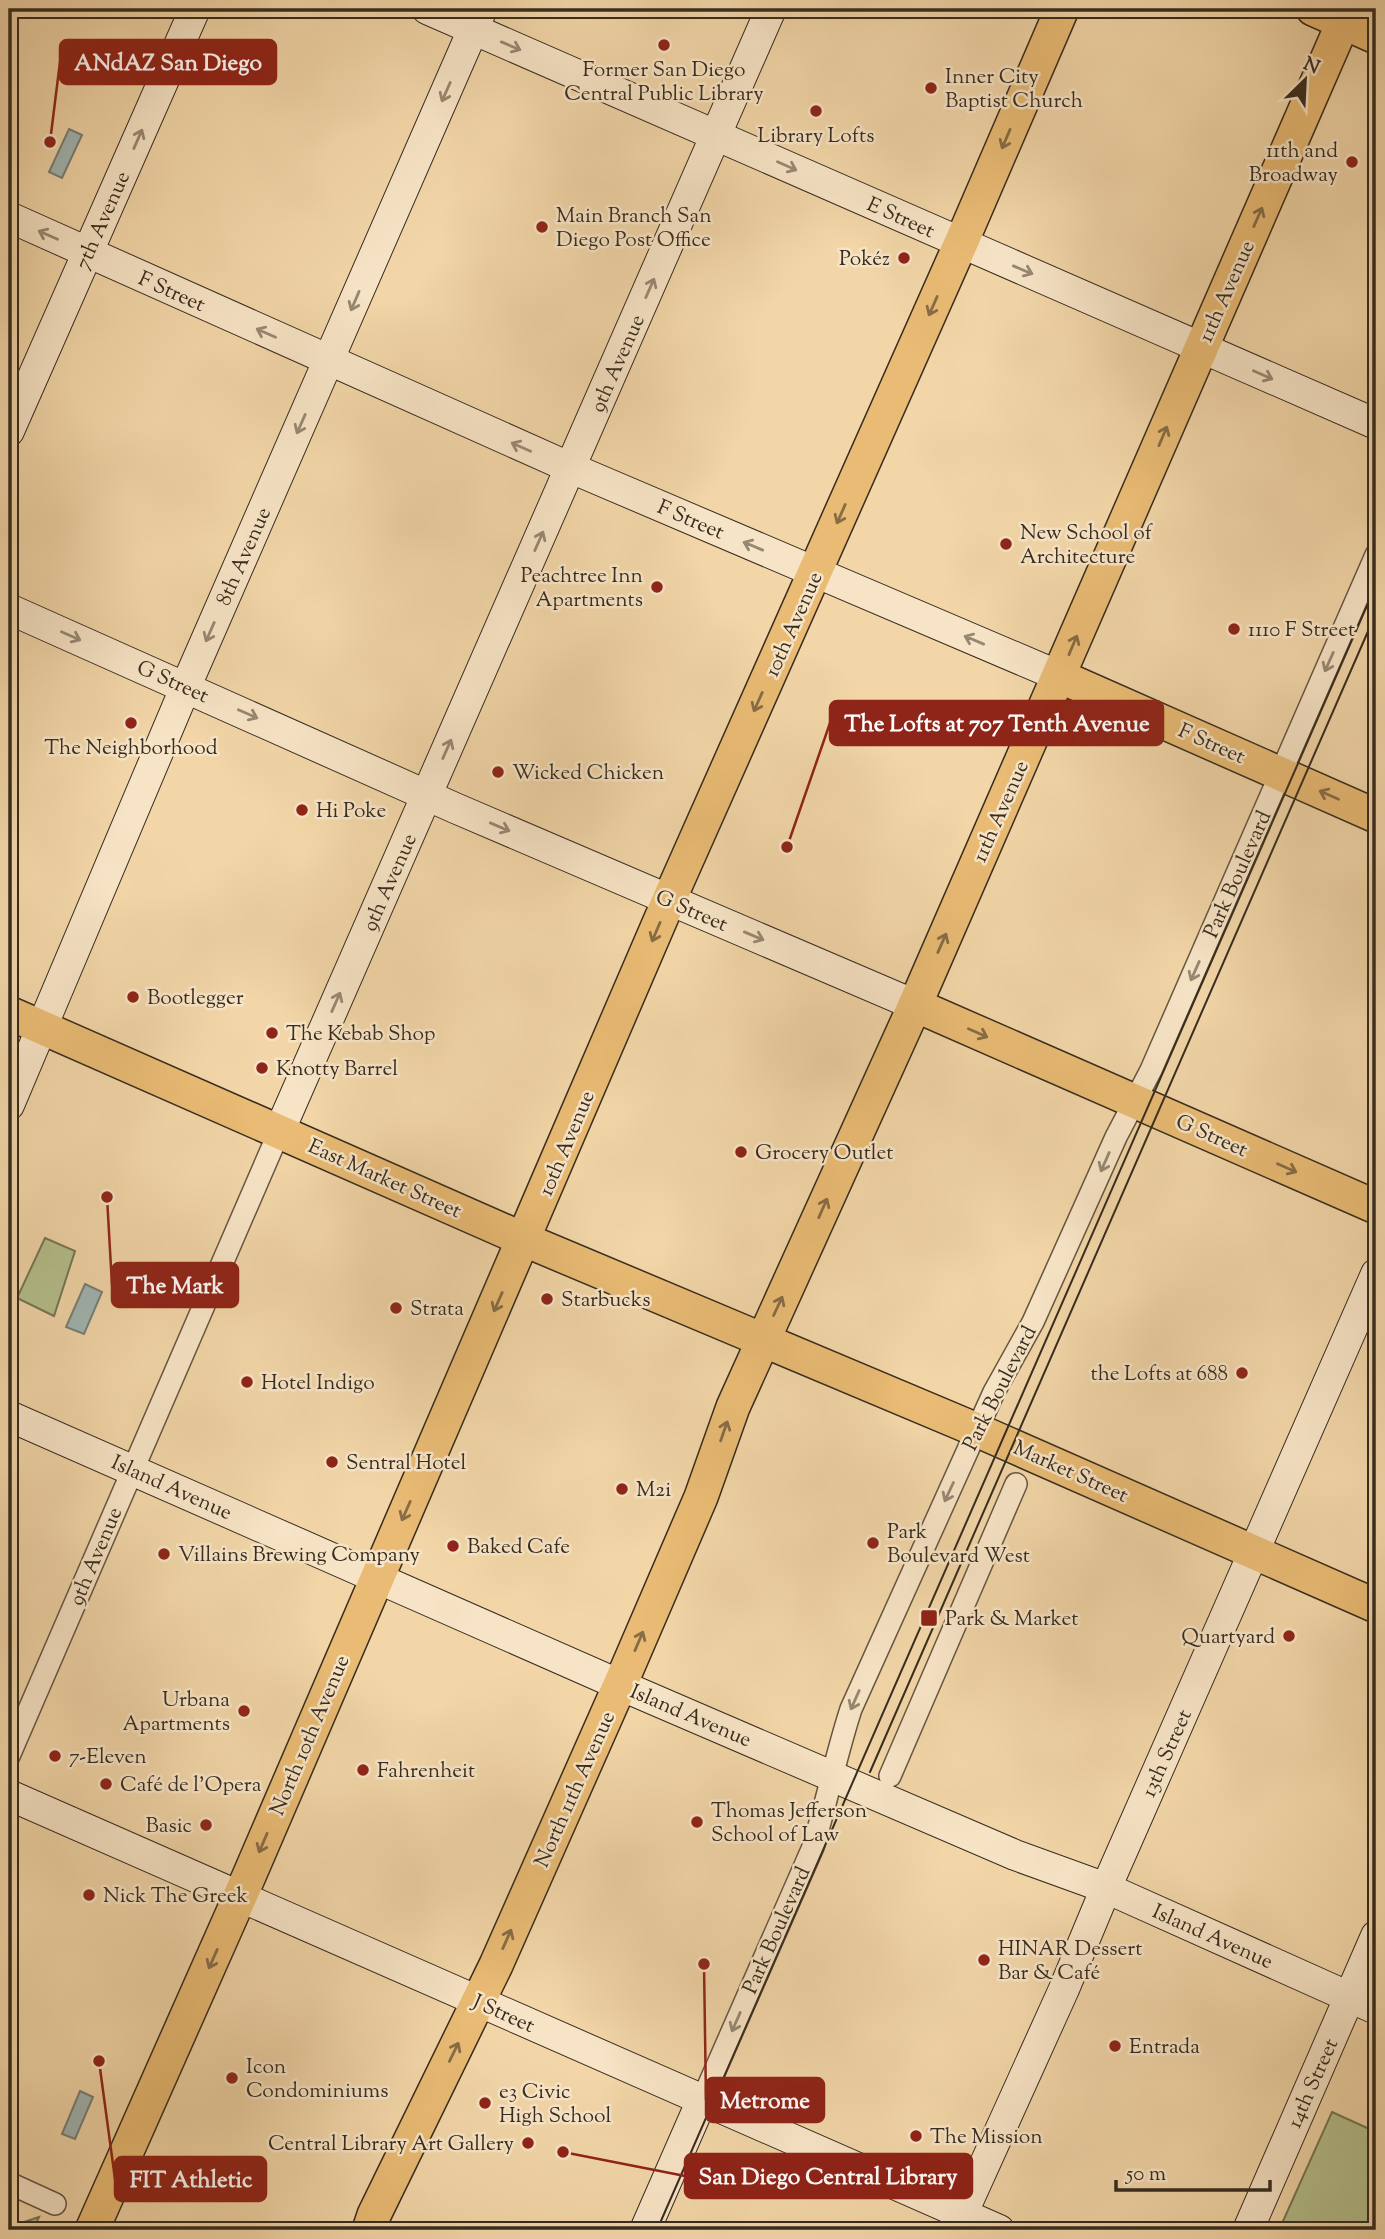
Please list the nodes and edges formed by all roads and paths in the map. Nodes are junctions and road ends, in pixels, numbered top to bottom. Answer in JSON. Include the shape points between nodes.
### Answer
{"nodes":[{"id":1,"x":195,"y":9,"type":"edge"},
{"id":2,"x":427,"y":9,"type":"edge"},
{"id":3,"x":771,"y":9,"type":"edge"},
{"id":4,"x":1062,"y":9,"type":"edge"},
{"id":5,"x":1313,"y":9,"type":"edge"},
{"id":6,"x":1346,"y":15,"type":"edge"},
{"id":7,"x":478,"y":19,"type":"edge"},
{"id":8,"x":1376,"y":37,"type":"edge"},
{"id":9,"x":716,"y":135,"type":"junction"},
{"id":10,"x":9,"y":217,"type":"edge"},
{"id":11,"x":961,"y":243,"type":"junction"},
{"id":12,"x":88,"y":253,"type":"junction"},
{"id":13,"x":1201,"y":347,"type":"junction"},
{"id":14,"x":329,"y":361,"type":"junction"},
{"id":15,"x":1376,"y":424,"type":"edge"},
{"id":16,"x":9,"y":431,"type":"edge"},
{"id":17,"x":570,"y":468,"type":"junction"},
{"id":18,"x":1376,"y":555,"type":"edge"},
{"id":19,"x":816,"y":572,"type":"junction"},
{"id":20,"x":9,"y":609,"type":"edge"},
{"id":21,"x":1059,"y":676,"type":"junction"},
{"id":22,"x":186,"y":686,"type":"junction"},
{"id":23,"x":1281,"y":774,"type":"junction"},
{"id":24,"x":427,"y":796,"type":"junction"},
{"id":25,"x":1376,"y":816,"type":"edge"},
{"id":26,"x":669,"y":900,"type":"junction"},
{"id":27,"x":915,"y":1005,"type":"junction"},
{"id":28,"x":9,"y":1013,"type":"edge"},
{"id":29,"x":43,"y":1028,"type":"junction"},
{"id":30,"x":1134,"y":1101,"type":"junction"},
{"id":31,"x":9,"y":1105,"type":"edge"},
{"id":32,"x":279,"y":1132,"type":"junction"},
{"id":33,"x":1376,"y":1207,"type":"edge"},
{"id":34,"x":525,"y":1240,"type":"junction"},
{"id":35,"x":1376,"y":1274,"type":"edge"},
{"id":36,"x":762,"y":1341,"type":"junction"},
{"id":37,"x":9,"y":1416,"type":"edge"},
{"id":38,"x":977,"y":1430,"type":"junction"},
{"id":39,"x":132,"y":1469,"type":"junction"},
{"id":40,"x":1016,"y":1485,"type":"dead end"},
{"id":41,"x":1255,"y":1551,"type":"junction"},
{"id":42,"x":377,"y":1578,"type":"junction"},
{"id":43,"x":1376,"y":1606,"type":"edge"},
{"id":44,"x":620,"y":1685,"type":"junction"},
{"id":45,"x":9,"y":1756,"type":"edge"},
{"id":46,"x":832,"y":1776,"type":"junction"},
{"id":47,"x":890,"y":1776,"type":"dead end"},
{"id":48,"x":9,"y":1795,"type":"edge"},
{"id":49,"x":1106,"y":1888,"type":"junction"},
{"id":50,"x":239,"y":1896,"type":"junction"},
{"id":51,"x":1376,"y":1936,"type":"edge"},
{"id":52,"x":479,"y":2001,"type":"junction"},
{"id":53,"x":1363,"y":2002,"type":"edge"},
{"id":54,"x":702,"y":2101,"type":"junction"},
{"id":55,"x":10,"y":2187,"type":"edge"},
{"id":56,"x":55,"y":2204,"type":"dead end"},
{"id":57,"x":958,"y":2222,"type":"edge"},
{"id":58,"x":100,"y":2228,"type":"edge"},
{"id":59,"x":369,"y":2230,"type":"edge"},
{"id":60,"x":645,"y":2230,"type":"edge"},
{"id":61,"x":999,"y":2230,"type":"edge"},
{"id":62,"x":1248,"y":2230,"type":"edge"}],
"edges":[{"from":12,"to":1,"type":"main road","name":"7th Avenue","one_way":true},
{"from":2,"to":7,"type":"main road","name":"E Street"},
{"from":3,"to":9,"type":"main road","name":"9th Avenue"},
{"from":4,"to":11,"type":"main road","name":"10th Avenue","one_way":true},
{"from":5,"to":6,"type":"main road"},
{"from":6,"to":8,"type":"main road"},
{"from":13,"to":6,"type":"main road","name":"11th Avenue","one_way":true},
{"from":7,"to":9,"type":"main road","name":"E Street","one_way":true},
{"from":7,"to":14,"type":"main road","name":"8th Avenue","one_way":true},
{"from":9,"to":11,"type":"main road","name":"E Street","one_way":true},
{"from":17,"to":9,"type":"main road","name":"9th Avenue","one_way":true},
{"from":12,"to":10,"type":"main road","name":"F Street","one_way":true},
{"from":11,"to":13,"type":"main road","name":"E Street","one_way":true},
{"from":11,"to":19,"type":"main road","name":"10th Avenue","one_way":true},
{"from":14,"to":12,"type":"main road","name":"F Street","one_way":true},
{"from":12,"to":16,"type":"main road","name":"7th Avenue"},
{"from":13,"to":15,"type":"main road","name":"E Street","one_way":true},
{"from":21,"to":13,"type":"main road","name":"11th Avenue","one_way":true},
{"from":17,"to":14,"type":"main road","name":"F Street","one_way":true},
{"from":14,"to":22,"type":"main road","name":"8th Avenue","one_way":true},
{"from":19,"to":17,"type":"main road","name":"F Street","one_way":true},
{"from":24,"to":17,"type":"main road","name":"9th Avenue","one_way":true},
{"from":18,"to":23,"type":"street","name":"Park Boulevard","one_way":true},
{"from":21,"to":19,"type":"main road","name":"F Street","one_way":true},
{"from":19,"to":26,"type":"main road","name":"10th Avenue","one_way":true},
{"from":20,"to":22,"type":"main road","name":"G Street","one_way":true},
{"from":21,"to":23,"type":"main road","name":"F Street"},
{"from":27,"to":21,"type":"main road","name":"11th Avenue","one_way":true},
{"from":22,"to":24,"type":"main road","name":"G Street","one_way":true},
{"from":22,"to":29,"type":"main road","name":"8th Avenue"},
{"from":25,"to":23,"type":"main road","name":"F Street","one_way":true},
{"from":23,"to":30,"type":"street","name":"Park Boulevard","one_way":true},
{"from":24,"to":26,"type":"main road","name":"G Street","one_way":true},
{"from":32,"to":24,"type":"main road","name":"9th Avenue","one_way":true},
{"from":26,"to":27,"type":"main road","name":"G Street","one_way":true},
{"from":26,"to":34,"type":"main road","name":"10th Avenue","one_way":true},
{"from":27,"to":30,"type":"main road","name":"G Street","one_way":true},
{"from":36,"to":27,"type":"main road","name":"11th Avenue","one_way":true},
{"from":28,"to":29,"type":"main road","name":"East Market Street"},
{"from":29,"to":31,"type":"main road","name":"8th Avenue"},
{"from":29,"to":32,"type":"main road","name":"East Market Street"},
{"from":30,"to":33,"type":"main road","name":"G Street","one_way":true},
{"from":30,"to":38,"type":"street","name":"Park Boulevard","one_way":true,"via":[[1033,1322]]},
{"from":32,"to":34,"type":"main road","name":"East Market Street"},
{"from":32,"to":39,"type":"street","name":"9th Avenue"},
{"from":34,"to":36,"type":"main road","name":"East Market Street"},
{"from":34,"to":42,"type":"main road","name":"North 10th Avenue","one_way":true},
{"from":35,"to":41,"type":"main road","name":"13th Street"},
{"from":36,"to":38,"type":"main road","name":"Market Street"},
{"from":44,"to":36,"type":"main road","name":"North 11th Avenue","one_way":true},
{"from":37,"to":39,"type":"main road","name":"Island Avenue"},
{"from":38,"to":41,"type":"main road","name":"Market Street"},
{"from":38,"to":46,"type":"street","name":"Park Boulevard","one_way":true,"via":[[851,1709]]},
{"from":39,"to":42,"type":"main road","name":"Island Avenue"},
{"from":39,"to":45,"type":"street","name":"9th Avenue"},
{"from":40,"to":47,"type":"street"},
{"from":41,"to":43,"type":"main road","name":"Market Street"},
{"from":41,"to":49,"type":"main road","name":"13th Street"},
{"from":42,"to":44,"type":"main road","name":"Island Avenue"},
{"from":42,"to":50,"type":"main road","name":"North 10th Avenue","one_way":true},
{"from":44,"to":46,"type":"main road","name":"Island Avenue"},
{"from":52,"to":44,"type":"main road","name":"North 11th Avenue","one_way":true},
{"from":46,"to":49,"type":"main road","name":"Island Avenue","via":[[1015,1855]]},
{"from":46,"to":54,"type":"street","name":"Park Boulevard","one_way":true,"via":[[813,1847]]},
{"from":48,"to":50,"type":"main road","name":"J Street"},
{"from":49,"to":53,"type":"main road","name":"Island Avenue"},
{"from":49,"to":57,"type":"main road","name":"13th Street"},
{"from":50,"to":52,"type":"main road","name":"J Street"},
{"from":50,"to":58,"type":"main road","name":"North 10th Avenue","one_way":true},
{"from":51,"to":53,"type":"main road","name":"14th Street"},
{"from":52,"to":54,"type":"main road","name":"J Street"},
{"from":59,"to":52,"type":"main road","name":"North 11th Avenue","one_way":true},
{"from":53,"to":62,"type":"main road","name":"14th Street"},
{"from":54,"to":57,"type":"main road","name":"J Street"},
{"from":54,"to":60,"type":"main road","name":"Park Boulevard"},
{"from":55,"to":56,"type":"street"},
{"from":57,"to":61,"type":"main road","name":"J Street"}]}
